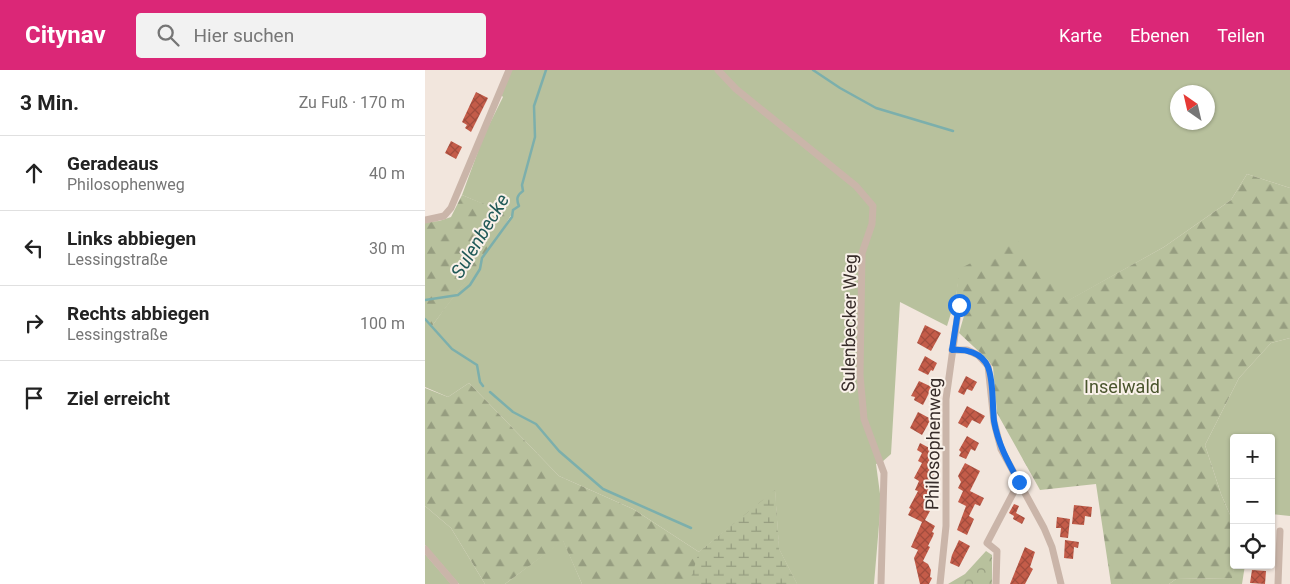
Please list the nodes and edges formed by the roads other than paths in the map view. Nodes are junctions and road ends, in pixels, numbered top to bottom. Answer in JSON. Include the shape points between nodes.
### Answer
{"nodes":[{"id":1,"x":509,"y":70,"type":"edge"},
{"id":2,"x":718,"y":70,"type":"edge"},
{"id":3,"x":425,"y":220,"type":"edge"},
{"id":4,"x":959,"y":305,"type":"dead end"},
{"id":5,"x":952,"y":350,"type":"junction"},
{"id":6,"x":1019,"y":482,"type":"junction"},
{"id":7,"x":1280,"y":531,"type":"dead end"},
{"id":8,"x":425,"y":549,"type":"edge"},
{"id":9,"x":455,"y":584,"type":"edge"},
{"id":10,"x":881,"y":584,"type":"edge"},
{"id":11,"x":940,"y":584,"type":"edge"},
{"id":12,"x":996,"y":584,"type":"edge"},
{"id":13,"x":1061,"y":584,"type":"edge"},
{"id":14,"x":1278,"y":584,"type":"edge"}],
"edges":[{"from":1,"to":3,"type":"street","via":[[451,208],[444,216]]},
{"from":2,"to":10,"type":"street","name":"Sulenbecker Weg","via":[[857,186],[873,206],[872,224],[862,252],[860,375],[864,419],[884,473]]},
{"from":4,"to":5,"type":"street","name":"Philosophenweg"},
{"from":5,"to":6,"type":"street","via":[[967,350],[978,355],[988,366],[994,422],[1001,449]]},
{"from":5,"to":11,"type":"street","name":"Philosophenweg","via":[[946,399],[946,526]]},
{"from":6,"to":12,"type":"street","via":[[987,543],[997,551]]},
{"from":6,"to":13,"type":"street","via":[[1052,547]]},
{"from":7,"to":14,"type":"street"},
{"from":8,"to":9,"type":"street"}]}
